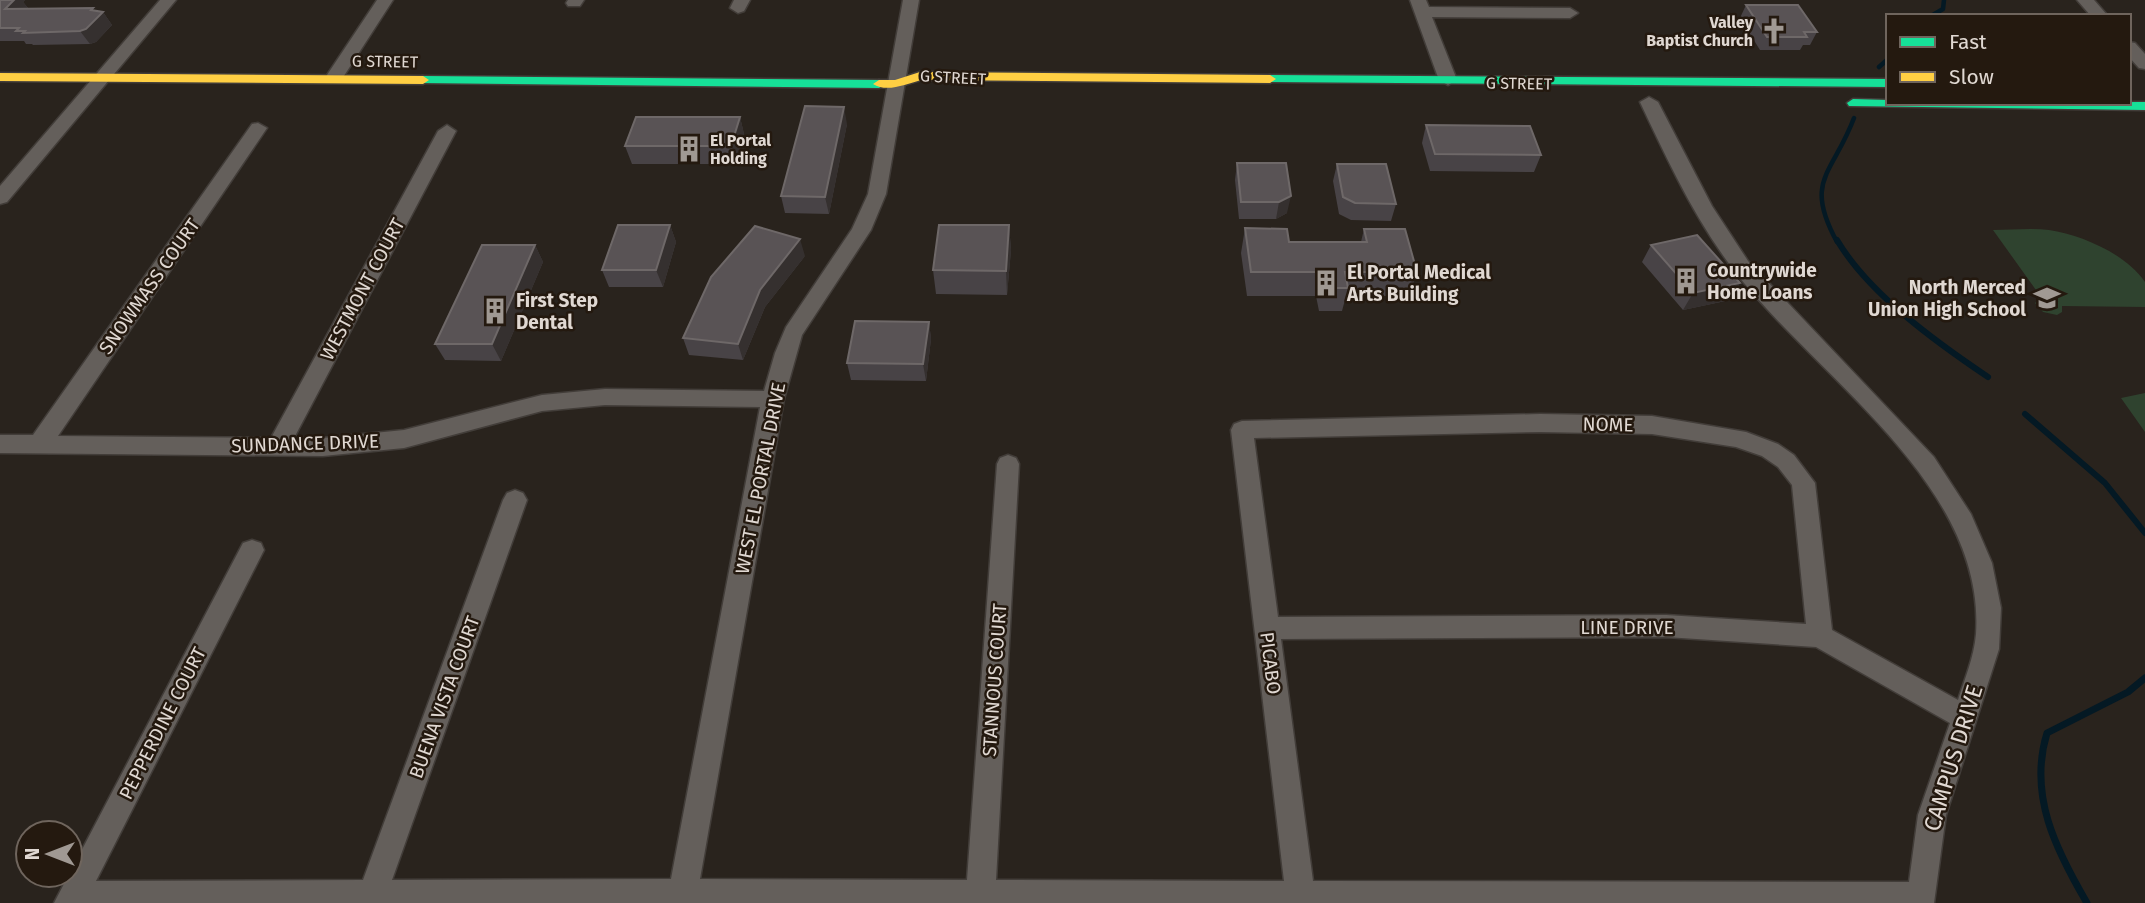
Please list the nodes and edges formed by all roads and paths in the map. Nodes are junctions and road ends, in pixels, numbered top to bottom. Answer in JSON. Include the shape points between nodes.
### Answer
{"nodes":[{"id":1,"x":168,"y":0,"type":"edge"},
{"id":2,"x":385,"y":0,"type":"edge"},
{"id":3,"x":911,"y":0,"type":"edge"},
{"id":4,"x":2085,"y":0,"type":"edge"},
{"id":5,"x":1420,"y":6,"type":"edge"},
{"id":6,"x":1570,"y":13,"type":"dead end"},
{"id":7,"x":2098,"y":14,"type":"edge"},
{"id":8,"x":2131,"y":49,"type":"edge"},
{"id":9,"x":2145,"y":64,"type":"edge"},
{"id":10,"x":0,"y":76,"type":"edge"},
{"id":11,"x":103,"y":77,"type":"junction"},
{"id":12,"x":334,"y":78,"type":"junction"},
{"id":13,"x":1448,"y":80,"type":"junction"},
{"id":14,"x":1886,"y":83,"type":"edge"},
{"id":15,"x":895,"y":84,"type":"junction"},
{"id":16,"x":918,"y":95,"type":"dead end"},
{"id":17,"x":1649,"y":102,"type":"dead end"},
{"id":18,"x":1842,"y":103,"type":"dead end"},
{"id":19,"x":1886,"y":103,"type":"edge"},
{"id":20,"x":2044,"y":105,"type":"edge"},
{"id":21,"x":2145,"y":106,"type":"edge"},
{"id":22,"x":258,"y":128,"type":"dead end"},
{"id":23,"x":447,"y":131,"type":"dead end"},
{"id":24,"x":0,"y":198,"type":"edge"},
{"id":25,"x":773,"y":399,"type":"junction"},
{"id":26,"x":1242,"y":430,"type":"joint"},
{"id":27,"x":0,"y":444,"type":"edge"},
{"id":28,"x":39,"y":444,"type":"junction"},
{"id":29,"x":278,"y":446,"type":"junction"},
{"id":30,"x":1008,"y":464,"type":"dead end"},
{"id":31,"x":516,"y":500,"type":"dead end"},
{"id":32,"x":252,"y":550,"type":"dead end"},
{"id":33,"x":1267,"y":628,"type":"junction"},
{"id":34,"x":1820,"y":636,"type":"junction"},
{"id":35,"x":1965,"y":718,"type":"junction"},
{"id":36,"x":371,"y":898,"type":"edge"},
{"id":37,"x":682,"y":898,"type":"edge"},
{"id":38,"x":71,"y":900,"type":"edge"},
{"id":39,"x":981,"y":900,"type":"edge"},
{"id":40,"x":1301,"y":900,"type":"edge"}],
"edges":[{"from":1,"to":11,"type":"street"},
{"from":2,"to":12,"type":"street"},
{"from":3,"to":15,"type":"street","name":"WEST EL PORTAL DRIVE"},
{"from":4,"to":7,"type":"street"},
{"from":5,"to":6,"type":"street"},
{"from":5,"to":13,"type":"street"},
{"from":8,"to":9,"type":"street"},
{"from":10,"to":11,"type":"street","name":"G STREET"},
{"from":11,"to":12,"type":"street","name":"G STREET"},
{"from":11,"to":24,"type":"street"},
{"from":12,"to":15,"type":"street","name":"G STREET"},
{"from":13,"to":14,"type":"street","name":"G STREET"},
{"from":13,"to":15,"type":"street","name":"G STREET","via":[[920,76]]},
{"from":15,"to":16,"type":"street","name":"G STREET"},
{"from":15,"to":25,"type":"street","name":"WEST EL PORTAL DRIVE","via":[[870,217],[795,328]]},
{"from":17,"to":35,"type":"street","name":"CAMPUS DRIVE","via":[[1722,240],[1926,463],[1964,525],[1981,568],[1989,621],[1986,652]]},
{"from":18,"to":19,"type":"street"},
{"from":20,"to":21,"type":"street"},
{"from":22,"to":28,"type":"street","name":"SNOWMASS COURT"},
{"from":23,"to":29,"type":"street","name":"WESTMONT COURT"},
{"from":25,"to":29,"type":"street","name":"SUNDANCE DRIVE","via":[[605,397],[542,403],[404,439]]},
{"from":25,"to":37,"type":"street","name":"WEST EL PORTAL DRIVE"},
{"from":26,"to":33,"type":"street","name":"PICABO"},
{"from":26,"to":34,"type":"street","name":"NOME","via":[[1540,423],[1652,425],[1738,438],[1786,461],[1803,483]]},
{"from":27,"to":28,"type":"street","name":"SUNDANCE DRIVE"},
{"from":28,"to":29,"type":"street","name":"SUNDANCE DRIVE"},
{"from":30,"to":39,"type":"street","name":"STANNOUS COURT"},
{"from":31,"to":36,"type":"street","name":"BUENA VISTA COURT"},
{"from":32,"to":38,"type":"street","name":"PEPPERDINE COURT"},
{"from":33,"to":34,"type":"street","name":"LINE DRIVE","via":[[1666,626]]},
{"from":33,"to":40,"type":"street","name":"PICABO"},
{"from":34,"to":35,"type":"street","name":"LINE DRIVE"},
{"from":35,"to":40,"type":"street","name":"CAMPUS DRIVE","via":[[1927,838],[1922,897]]},
{"from":36,"to":37,"type":"street","name":"CAMPUS DRIVE"},
{"from":36,"to":38,"type":"street","name":"CAMPUS DRIVE"},
{"from":37,"to":39,"type":"street","name":"CAMPUS DRIVE"},
{"from":39,"to":40,"type":"street","name":"CAMPUS DRIVE"}]}
